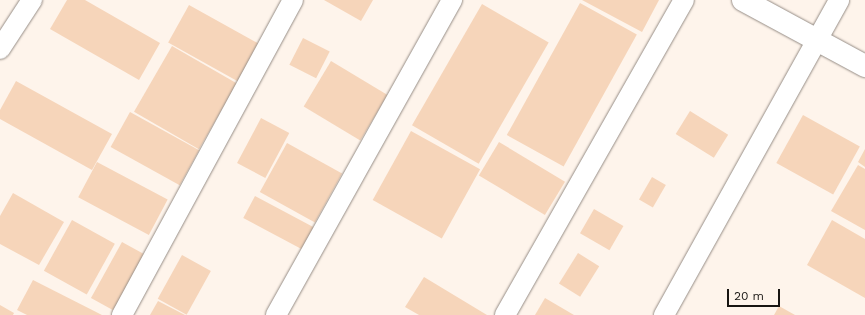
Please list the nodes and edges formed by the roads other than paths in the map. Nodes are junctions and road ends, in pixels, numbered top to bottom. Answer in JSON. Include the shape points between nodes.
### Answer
{"nodes":[{"id":1,"x":32,"y":0,"type":"edge"},
{"id":2,"x":293,"y":0,"type":"edge"},
{"id":3,"x":452,"y":0,"type":"edge"},
{"id":4,"x":684,"y":0,"type":"edge"},
{"id":5,"x":742,"y":0,"type":"edge"},
{"id":6,"x":839,"y":0,"type":"edge"},
{"id":7,"x":817,"y":40,"type":"junction"},
{"id":8,"x":0,"y":49,"type":"edge"},
{"id":9,"x":865,"y":66,"type":"edge"},
{"id":10,"x":122,"y":315,"type":"edge"},
{"id":11,"x":276,"y":315,"type":"edge"},
{"id":12,"x":505,"y":315,"type":"edge"},
{"id":13,"x":664,"y":315,"type":"edge"}],
"edges":[{"from":1,"to":8,"type":"street"},
{"from":2,"to":10,"type":"street"},
{"from":3,"to":11,"type":"street"},
{"from":4,"to":12,"type":"street"},
{"from":5,"to":7,"type":"street"},
{"from":6,"to":7,"type":"street"},
{"from":7,"to":9,"type":"street"},
{"from":7,"to":13,"type":"street"}]}
